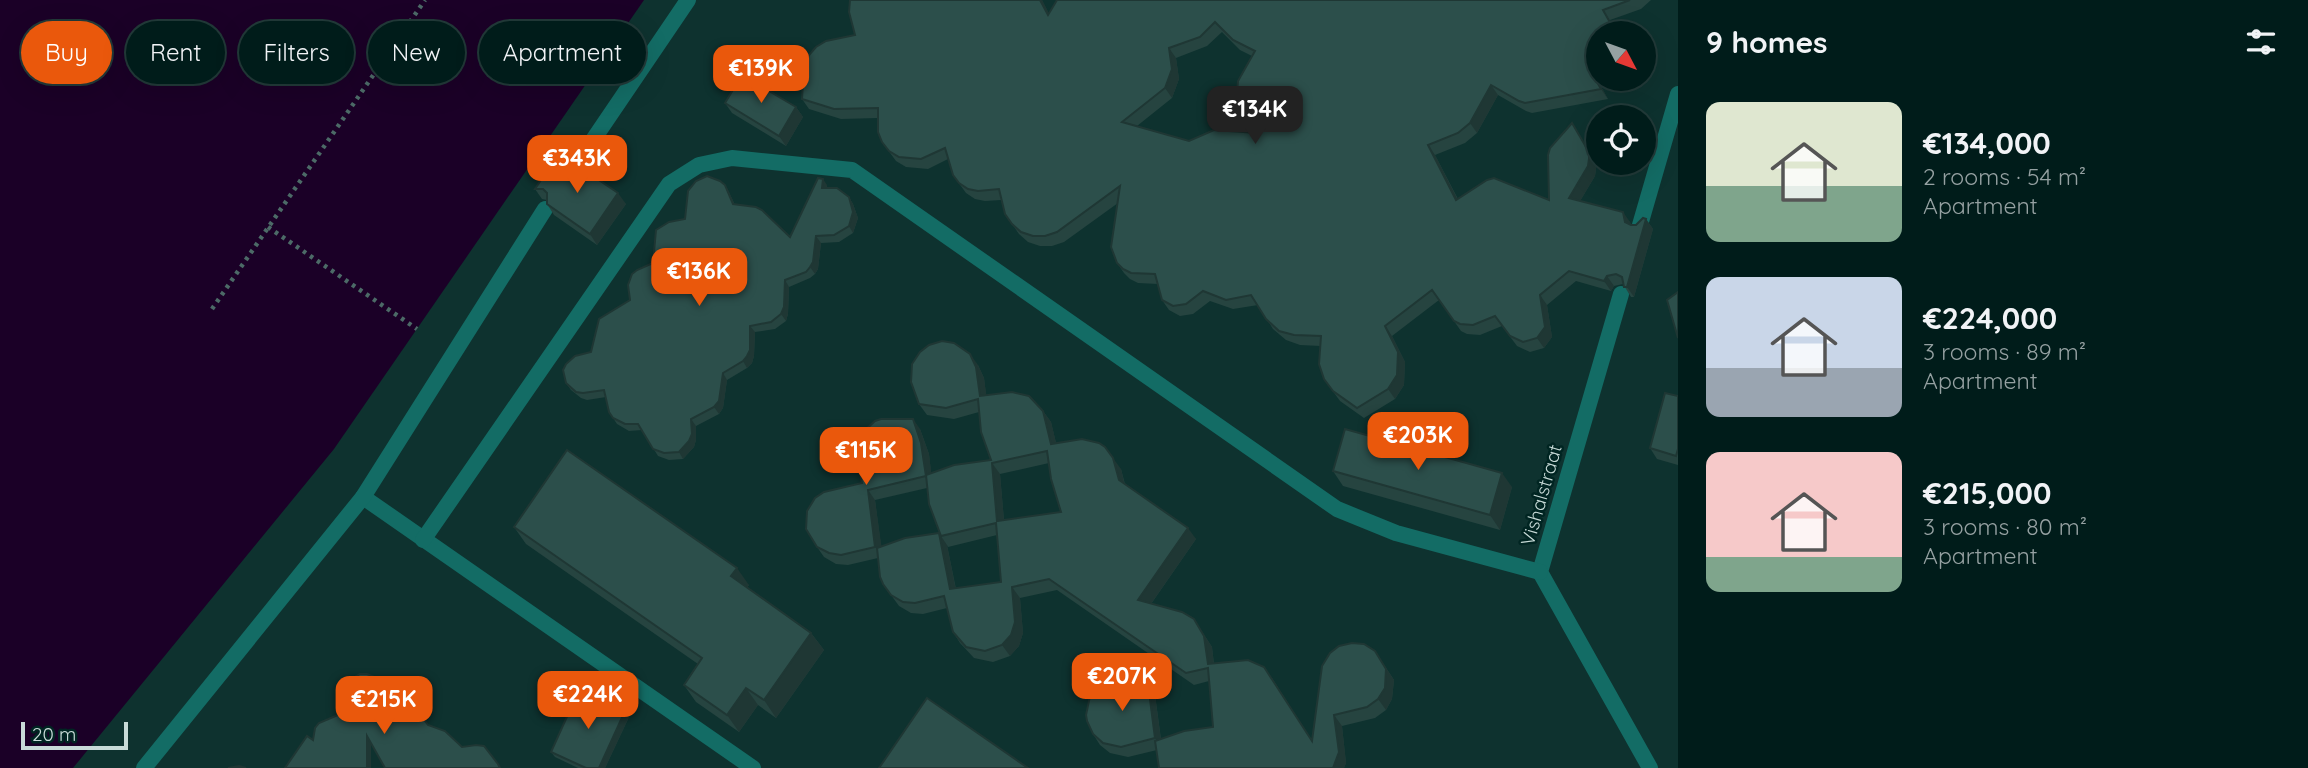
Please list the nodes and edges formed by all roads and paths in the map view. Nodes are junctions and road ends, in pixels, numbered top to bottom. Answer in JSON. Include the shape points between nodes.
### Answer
{"nodes":[{"id":1,"x":425,"y":0,"type":"edge"},
{"id":2,"x":688,"y":0,"type":"edge"},
{"id":3,"x":1678,"y":94,"type":"edge"},
{"id":4,"x":573,"y":168,"type":"edge"},
{"id":5,"x":545,"y":209,"type":"edge"},
{"id":6,"x":1640,"y":225,"type":"edge"},
{"id":7,"x":268,"y":227,"type":"junction"},
{"id":8,"x":1621,"y":294,"type":"edge"},
{"id":9,"x":212,"y":309,"type":"dead end"},
{"id":10,"x":417,"y":329,"type":"dead end"},
{"id":11,"x":363,"y":497,"type":"junction"},
{"id":12,"x":423,"y":540,"type":"junction"},
{"id":13,"x":1540,"y":572,"type":"junction"},
{"id":14,"x":144,"y":768,"type":"edge"},
{"id":15,"x":754,"y":768,"type":"edge"},
{"id":16,"x":1650,"y":768,"type":"edge"}],
"edges":[{"from":1,"to":7,"type":"path"},
{"from":2,"to":4,"type":"lane"},
{"from":3,"to":6,"type":"lane"},
{"from":5,"to":11,"type":"lane"},
{"from":7,"to":9,"type":"path"},
{"from":7,"to":10,"type":"path"},
{"from":8,"to":13,"type":"lane","name":"Vishalstraat"},
{"from":11,"to":12,"type":"lane"},
{"from":11,"to":14,"type":"lane"},
{"from":12,"to":13,"type":"lane","via":[[669,184],[699,165],[732,158],[852,170],[1337,509],[1396,533]]},
{"from":12,"to":15,"type":"lane"},
{"from":13,"to":16,"type":"lane","name":"Vishalstraat"}]}
